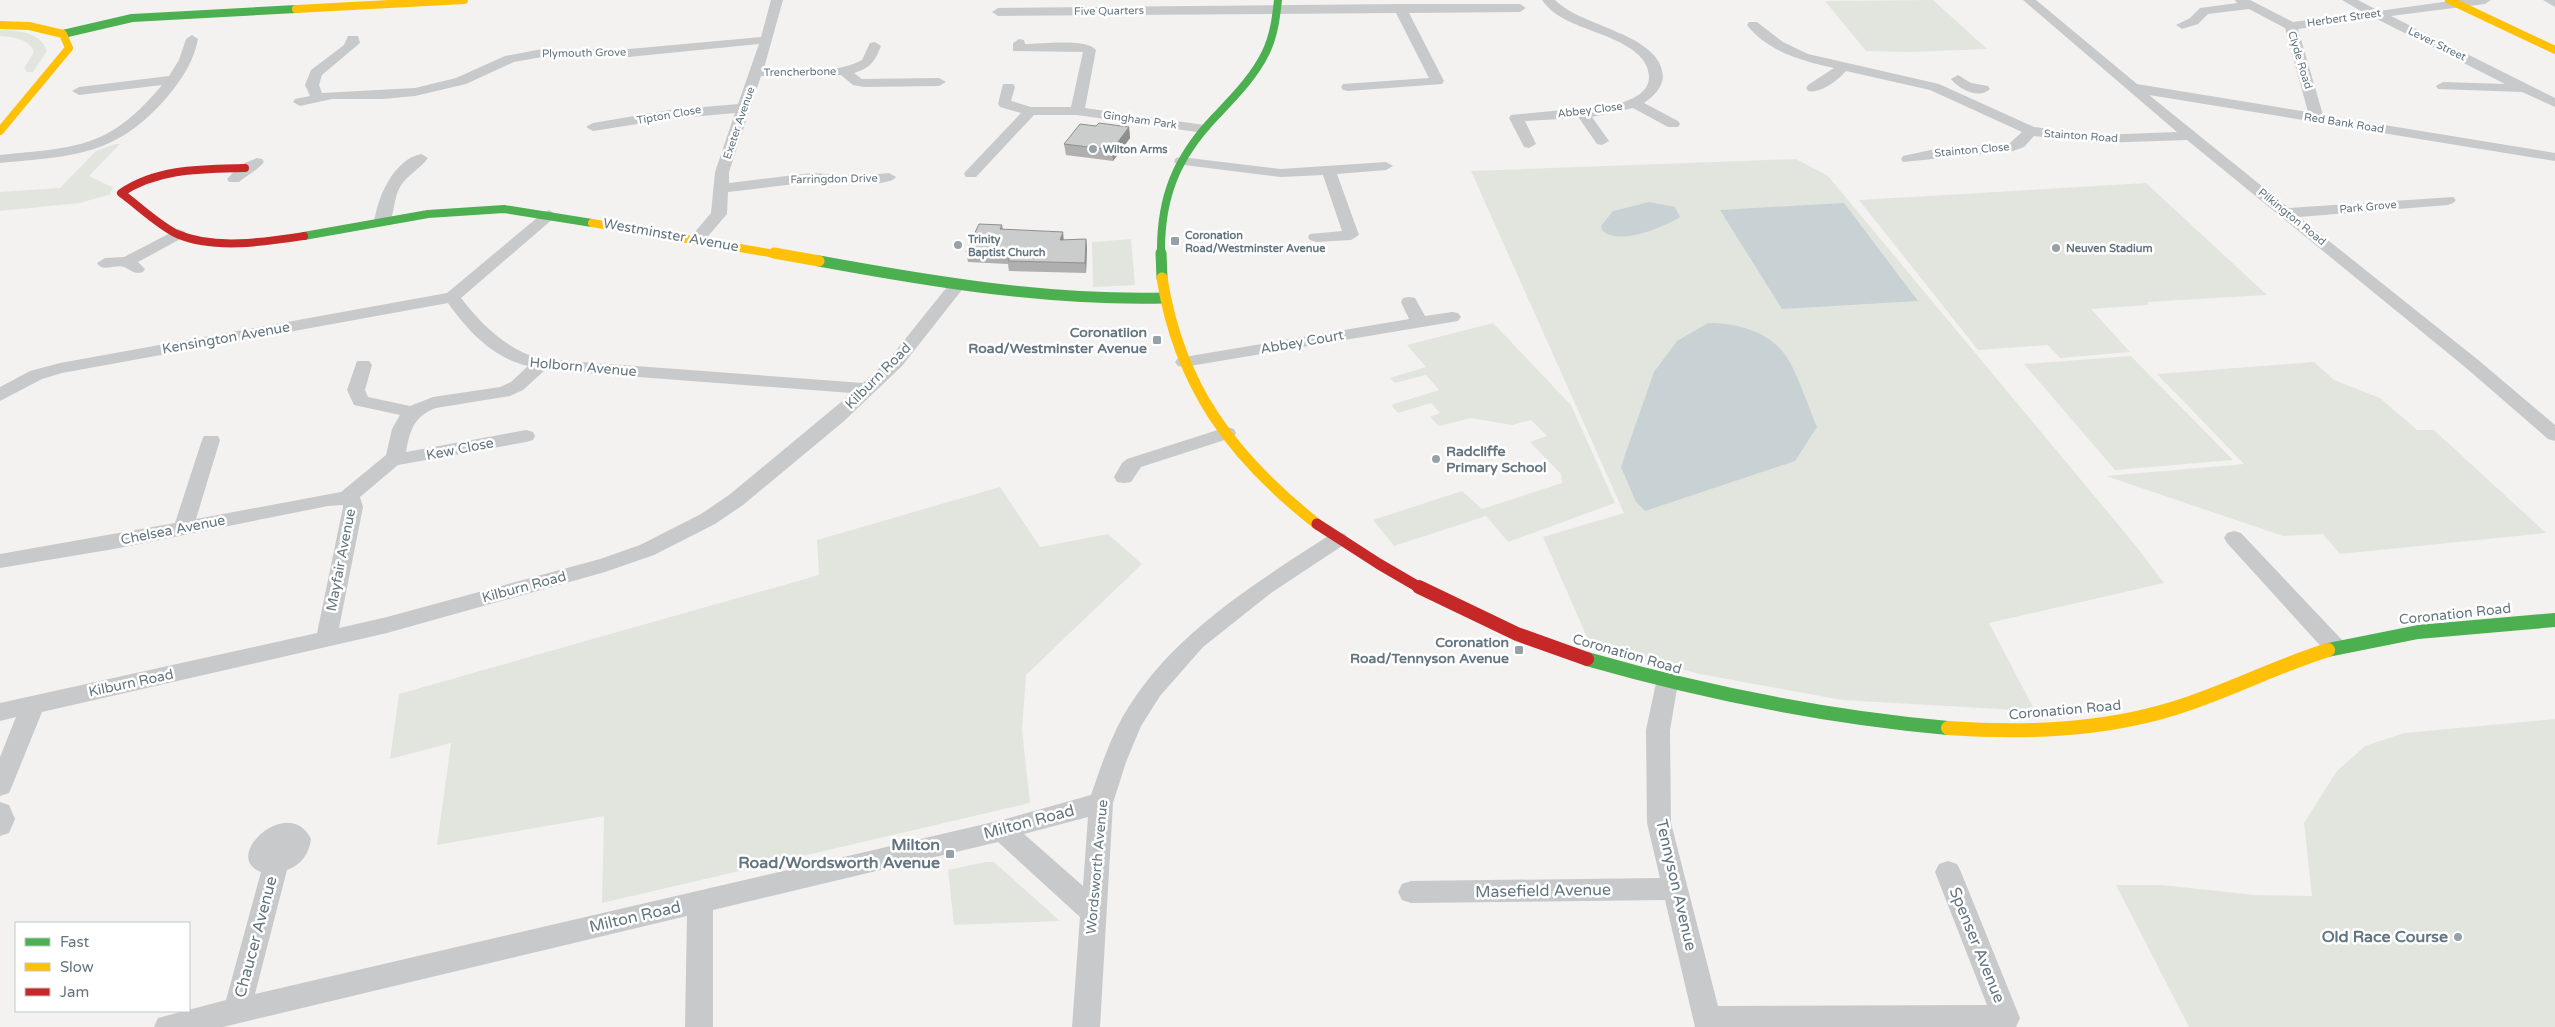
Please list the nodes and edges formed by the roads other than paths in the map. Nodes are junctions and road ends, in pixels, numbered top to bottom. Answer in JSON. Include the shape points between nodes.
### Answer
{"nodes":[{"id":1,"x":464,"y":0,"type":"edge"},
{"id":2,"x":777,"y":0,"type":"edge"},
{"id":3,"x":1548,"y":0,"type":"edge"},
{"id":4,"x":2029,"y":0,"type":"edge"},
{"id":5,"x":2348,"y":0,"type":"edge"},
{"id":6,"x":2485,"y":0,"type":"edge"},
{"id":7,"x":2549,"y":0,"type":"edge"},
{"id":8,"x":392,"y":2,"type":"edge"},
{"id":9,"x":2454,"y":2,"type":"edge"},
{"id":10,"x":2246,"y":3,"type":"edge"},
{"id":11,"x":2555,"y":3,"type":"edge"},
{"id":12,"x":1279,"y":5,"type":"edge"},
{"id":13,"x":1400,"y":8,"type":"junction"},
{"id":14,"x":1520,"y":8,"type":"dead end"},
{"id":15,"x":998,"y":12,"type":"dead end"},
{"id":16,"x":2376,"y":14,"type":"junction"},
{"id":17,"x":0,"y":25,"type":"edge"},
{"id":18,"x":2182,"y":25,"type":"dead end"},
{"id":19,"x":2291,"y":26,"type":"junction"},
{"id":20,"x":1780,"y":28,"type":"dead end"},
{"id":21,"x":63,"y":34,"type":"junction"},
{"id":22,"x":767,"y":40,"type":"junction"},
{"id":23,"x":371,"y":41,"type":"dead end"},
{"id":24,"x":1019,"y":43,"type":"dead end"},
{"id":25,"x":196,"y":44,"type":"dead end"},
{"id":26,"x":875,"y":46,"type":"dead end"},
{"id":27,"x":2555,"y":50,"type":"edge"},
{"id":28,"x":1842,"y":67,"type":"junction"},
{"id":29,"x":844,"y":71,"type":"junction"},
{"id":30,"x":756,"y":72,"type":"junction"},
{"id":31,"x":172,"y":80,"type":"junction"},
{"id":32,"x":938,"y":82,"type":"dead end"},
{"id":33,"x":2443,"y":86,"type":"dead end"},
{"id":34,"x":1008,"y":87,"type":"dead end"},
{"id":35,"x":1348,"y":87,"type":"dead end"},
{"id":36,"x":1813,"y":88,"type":"dead end"},
{"id":37,"x":2132,"y":88,"type":"junction"},
{"id":38,"x":1983,"y":89,"type":"dead end"},
{"id":39,"x":2526,"y":89,"type":"junction"},
{"id":40,"x":79,"y":91,"type":"dead end"},
{"id":41,"x":1950,"y":94,"type":"junction"},
{"id":42,"x":316,"y":97,"type":"junction"},
{"id":43,"x":300,"y":102,"type":"dead end"},
{"id":44,"x":2555,"y":103,"type":"edge"},
{"id":45,"x":1636,"y":104,"type":"junction"},
{"id":46,"x":745,"y":108,"type":"junction"},
{"id":47,"x":1030,"y":111,"type":"junction"},
{"id":48,"x":1077,"y":111,"type":"junction"},
{"id":49,"x":1583,"y":113,"type":"junction"},
{"id":50,"x":2317,"y":118,"type":"junction"},
{"id":51,"x":1673,"y":124,"type":"dead end"},
{"id":52,"x":590,"y":128,"type":"dead end"},
{"id":53,"x":1204,"y":129,"type":"junction"},
{"id":54,"x":0,"y":131,"type":"edge"},
{"id":55,"x":2031,"y":131,"type":"junction"},
{"id":56,"x":2190,"y":136,"type":"junction"},
{"id":57,"x":1602,"y":141,"type":"dead end"},
{"id":58,"x":1529,"y":144,"type":"dead end"},
{"id":59,"x":2522,"y":152,"type":"junction"},
{"id":60,"x":1893,"y":156,"type":"dead end"},
{"id":61,"x":423,"y":157,"type":"dead end"},
{"id":62,"x":2555,"y":157,"type":"edge"},
{"id":63,"x":0,"y":159,"type":"edge"},
{"id":64,"x":1181,"y":161,"type":"junction"},
{"id":65,"x":251,"y":165,"type":"joint"},
{"id":66,"x":1386,"y":166,"type":"dead end"},
{"id":67,"x":2555,"y":170,"type":"edge"},
{"id":68,"x":1330,"y":171,"type":"junction"},
{"id":69,"x":971,"y":174,"type":"dead end"},
{"id":70,"x":892,"y":177,"type":"dead end"},
{"id":71,"x":234,"y":179,"type":"dead end"},
{"id":72,"x":720,"y":189,"type":"junction"},
{"id":73,"x":2448,"y":200,"type":"dead end"},
{"id":74,"x":2288,"y":213,"type":"junction"},
{"id":75,"x":549,"y":215,"type":"junction"},
{"id":76,"x":382,"y":222,"type":"junction"},
{"id":77,"x":178,"y":234,"type":"junction"},
{"id":78,"x":1316,"y":237,"type":"dead end"},
{"id":79,"x":697,"y":239,"type":"junction"},
{"id":80,"x":105,"y":263,"type":"dead end"},
{"id":81,"x":957,"y":286,"type":"junction"},
{"id":82,"x":452,"y":297,"type":"junction"},
{"id":83,"x":1164,"y":298,"type":"junction"},
{"id":84,"x":1409,"y":302,"type":"dead end"},
{"id":85,"x":1452,"y":317,"type":"dead end"},
{"id":86,"x":1419,"y":322,"type":"junction"},
{"id":87,"x":1184,"y":362,"type":"junction"},
{"id":88,"x":541,"y":364,"type":"junction"},
{"id":89,"x":362,"y":366,"type":"dead end"},
{"id":90,"x":866,"y":390,"type":"junction"},
{"id":91,"x":2,"y":393,"type":"edge"},
{"id":92,"x":413,"y":412,"type":"junction"},
{"id":93,"x":1227,"y":432,"type":"junction"},
{"id":94,"x":2555,"y":435,"type":"edge"},
{"id":95,"x":526,"y":436,"type":"dead end"},
{"id":96,"x":211,"y":440,"type":"dead end"},
{"id":97,"x":393,"y":459,"type":"junction"},
{"id":98,"x":1124,"y":477,"type":"dead end"},
{"id":99,"x":346,"y":498,"type":"junction"},
{"id":100,"x":183,"y":528,"type":"junction"},
{"id":101,"x":2234,"y":538,"type":"dead end"},
{"id":102,"x":1338,"y":539,"type":"junction"},
{"id":103,"x":0,"y":561,"type":"edge"},
{"id":104,"x":2555,"y":620,"type":"edge"},
{"id":105,"x":326,"y":640,"type":"junction"},
{"id":106,"x":2335,"y":647,"type":"junction"},
{"id":107,"x":1667,"y":683,"type":"junction"},
{"id":108,"x":33,"y":705,"type":"junction"},
{"id":109,"x":0,"y":712,"type":"edge"},
{"id":110,"x":0,"y":786,"type":"edge"},
{"id":111,"x":1101,"y":803,"type":"junction"},
{"id":112,"x":0,"y":812,"type":"edge"},
{"id":113,"x":0,"y":826,"type":"edge"},
{"id":114,"x":1002,"y":830,"type":"junction"},
{"id":115,"x":276,"y":863,"type":"dead end"},
{"id":116,"x":1948,"y":872,"type":"dead end"},
{"id":117,"x":1676,"y":889,"type":"junction"},
{"id":118,"x":1411,"y":892,"type":"dead end"},
{"id":119,"x":700,"y":902,"type":"junction"},
{"id":120,"x":1092,"y":912,"type":"junction"},
{"id":121,"x":237,"y":1011,"type":"junction"},
{"id":122,"x":1708,"y":1023,"type":"edge"},
{"id":123,"x":168,"y":1027,"type":"edge"},
{"id":124,"x":699,"y":1027,"type":"edge"},
{"id":125,"x":1086,"y":1027,"type":"edge"}],
"edges":[{"from":1,"to":8,"type":"street"},
{"from":2,"to":22,"type":"street","name":"Exeter Avenue"},
{"from":3,"to":45,"type":"street","name":"Abbey Close","via":[[1559,12],[1629,42],[1654,62],[1657,70],[1655,84],[1650,94]]},
{"from":4,"to":37,"type":"street","name":"Pilkington Road"},
{"from":5,"to":16,"type":"street","name":"Lever Street"},
{"from":6,"to":9,"type":"street","name":"Herbert Street"},
{"from":7,"to":11,"type":"street"},
{"from":8,"to":21,"type":"street","via":[[132,18]]},
{"from":9,"to":16,"type":"street","name":"Herbert Street"},
{"from":9,"to":27,"type":"street"},
{"from":10,"to":18,"type":"street","via":[[2204,11],[2194,21]]},
{"from":10,"to":19,"type":"street","name":"Clyde Road"},
{"from":12,"to":13,"type":"street","name":"Five Quarters"},
{"from":12,"to":15,"type":"street","name":"Five Quarters"},
{"from":12,"to":53,"type":"street","name":"Coronation Road","via":[[1276,34],[1264,61],[1244,90]]},
{"from":13,"to":14,"type":"street","name":"Five Quarters"},
{"from":13,"to":35,"type":"street","via":[[1438,81]]},
{"from":16,"to":19,"type":"street","name":"Herbert Street"},
{"from":16,"to":39,"type":"street","name":"Lever Street"},
{"from":17,"to":21,"type":"street","via":[[29,26]]},
{"from":19,"to":50,"type":"street","name":"Clyde Road"},
{"from":20,"to":28,"type":"street","name":"Stainton Road","via":[[1757,28],[1791,52]]},
{"from":21,"to":54,"type":"street","via":[[69,48]]},
{"from":22,"to":30,"type":"street","name":"Exeter Avenue"},
{"from":22,"to":42,"type":"street","name":"Plymouth Grove","via":[[630,53],[542,53],[510,59],[461,81],[415,92]]},
{"from":23,"to":42,"type":"street","via":[[353,41],[316,73],[312,85]]},
{"from":24,"to":48,"type":"street","via":[[1018,48],[1084,47],[1090,50]]},
{"from":25,"to":31,"type":"street"},
{"from":26,"to":29,"type":"street","name":"Trencherbone","via":[[865,65]]},
{"from":28,"to":36,"type":"street","via":[[1833,81]]},
{"from":28,"to":41,"type":"street","name":"Stainton Road","via":[[1922,84]]},
{"from":29,"to":30,"type":"street","name":"Trencherbone"},
{"from":29,"to":32,"type":"street","name":"Trencherbone","via":[[864,83]]},
{"from":30,"to":46,"type":"street","name":"Exeter Avenue"},
{"from":31,"to":40,"type":"street","via":[[106,85]]},
{"from":31,"to":63,"type":"street","via":[[147,112],[109,141],[81,151]]},
{"from":33,"to":39,"type":"street","name":"Lever Street"},
{"from":34,"to":47,"type":"street","name":"Gingham Park","via":[[1006,104]]},
{"from":37,"to":50,"type":"street","name":"Red Bank Road"},
{"from":37,"to":56,"type":"street","name":"Pilkington Road"},
{"from":38,"to":41,"type":"street","via":[[1962,83]]},
{"from":39,"to":44,"type":"street","name":"Lever Street"},
{"from":41,"to":55,"type":"street","name":"Stainton Road"},
{"from":42,"to":43,"type":"street","name":"Plymouth Grove"},
{"from":45,"to":49,"type":"street","name":"Abbey Close"},
{"from":45,"to":51,"type":"street"},
{"from":46,"to":52,"type":"street","name":"Tipton Close","via":[[687,111]]},
{"from":46,"to":72,"type":"street","name":"Exeter Avenue","via":[[722,172]]},
{"from":47,"to":48,"type":"street","name":"Gingham Park"},
{"from":47,"to":69,"type":"street"},
{"from":48,"to":53,"type":"street","name":"Gingham Park"},
{"from":49,"to":57,"type":"street"},
{"from":49,"to":58,"type":"street","name":"Abbey Close","via":[[1516,118]]},
{"from":50,"to":59,"type":"street","name":"Red Bank Road"},
{"from":53,"to":64,"type":"street","name":"Coronation Road"},
{"from":55,"to":56,"type":"street","name":"Stainton Road","via":[[2098,139]]},
{"from":55,"to":60,"type":"street","name":"Stainton Close","via":[[2013,148],[1935,153],[1911,163]]},
{"from":56,"to":74,"type":"street","name":"Pilkington Road"},
{"from":59,"to":62,"type":"street","name":"Red Bank Road"},
{"from":59,"to":67,"type":"street"},
{"from":61,"to":76,"type":"street","via":[[405,170],[391,187],[383,204]]},
{"from":64,"to":68,"type":"street","via":[[1281,173]]},
{"from":64,"to":83,"type":"street","name":"Coronation Road","via":[[1170,185],[1162,225]]},
{"from":65,"to":71,"type":"street","name":"Westminster Avenue"},
{"from":65,"to":77,"type":"street","name":"Westminster Avenue","via":[[188,171],[122,190],[121,193]]},
{"from":66,"to":68,"type":"street"},
{"from":68,"to":78,"type":"street","via":[[1352,235]]},
{"from":70,"to":72,"type":"street","name":"Farringdon Drive","via":[[859,180],[812,177]]},
{"from":72,"to":79,"type":"street","name":"Exeter Avenue","via":[[719,214]]},
{"from":73,"to":74,"type":"street","name":"Park Grove"},
{"from":74,"to":94,"type":"street","name":"Pilkington Road"},
{"from":75,"to":76,"type":"street","name":"Westminster Avenue","via":[[487,208]]},
{"from":75,"to":79,"type":"street","name":"Westminster Avenue"},
{"from":75,"to":82,"type":"street"},
{"from":76,"to":77,"type":"street","name":"Westminster Avenue","via":[[257,242],[210,240]]},
{"from":77,"to":80,"type":"street","via":[[132,265]]},
{"from":79,"to":81,"type":"street","name":"Westminster Avenue"},
{"from":81,"to":83,"type":"street","name":"Westminster Avenue","via":[[1062,298]]},
{"from":81,"to":90,"type":"street","name":"Kilburn Road","via":[[896,362]]},
{"from":82,"to":88,"type":"street","name":"Holborn Avenue","via":[[502,350],[523,361]]},
{"from":82,"to":91,"type":"street","name":"Kensington Avenue","via":[[60,368],[36,375]]},
{"from":83,"to":87,"type":"street","name":"Coronation Road"},
{"from":84,"to":86,"type":"street"},
{"from":85,"to":86,"type":"street","name":"Abbey Court"},
{"from":86,"to":87,"type":"street","name":"Abbey Court"},
{"from":87,"to":93,"type":"street","name":"Coronation Road","via":[[1203,398]]},
{"from":88,"to":90,"type":"street","name":"Holborn Avenue"},
{"from":88,"to":92,"type":"street","via":[[517,386],[504,392],[433,403]]},
{"from":89,"to":92,"type":"street","via":[[356,390],[360,401]]},
{"from":90,"to":105,"type":"street","name":"Kilburn Road","via":[[736,500],[701,523],[647,550],[596,567]]},
{"from":92,"to":97,"type":"street","via":[[402,429]]},
{"from":93,"to":98,"type":"street","via":[[1134,463]]},
{"from":93,"to":102,"type":"street","name":"Coronation Road","via":[[1260,472],[1291,502]]},
{"from":95,"to":97,"type":"street","name":"Kew Close","via":[[416,458]]},
{"from":96,"to":100,"type":"street"},
{"from":97,"to":99,"type":"street","name":"Mayfair Avenue"},
{"from":99,"to":100,"type":"street","name":"Chelsea Avenue"},
{"from":99,"to":105,"type":"street","name":"Mayfair Avenue","via":[[352,501],[353,507]]},
{"from":100,"to":103,"type":"street","name":"Chelsea Avenue"},
{"from":101,"to":106,"type":"street"},
{"from":102,"to":107,"type":"street","name":"Coronation Road","via":[[1422,589],[1484,619],[1549,647]]},
{"from":102,"to":111,"type":"street","name":"Wordsworth Avenue","via":[[1231,612],[1173,664],[1130,723]]},
{"from":104,"to":106,"type":"street","name":"Coronation Road","via":[[2399,634]]},
{"from":105,"to":108,"type":"street","name":"Kilburn Road"},
{"from":106,"to":107,"type":"street","name":"Coronation Road","via":[[2179,706],[2135,718],[2018,731],[1941,728],[1842,718]]},
{"from":107,"to":117,"type":"street","name":"Tennyson Avenue","via":[[1658,730],[1659,823]]},
{"from":108,"to":109,"type":"street","name":"Kilburn Road"},
{"from":108,"to":110,"type":"street"},
{"from":111,"to":114,"type":"street","name":"Milton Road"},
{"from":111,"to":120,"type":"street","name":"Wordsworth Avenue"},
{"from":112,"to":113,"type":"street","via":[[3,819]]},
{"from":114,"to":119,"type":"street","name":"Milton Road"},
{"from":114,"to":120,"type":"street"},
{"from":115,"to":121,"type":"street","name":"Chaucer Avenue"},
{"from":116,"to":122,"type":"street","name":"Spenser Avenue","via":[[2006,1018]]},
{"from":117,"to":118,"type":"street","name":"Masefield Avenue"},
{"from":117,"to":122,"type":"street","name":"Tennyson Avenue"},
{"from":119,"to":121,"type":"street","name":"Milton Road"},
{"from":119,"to":124,"type":"street"},
{"from":120,"to":125,"type":"street","name":"Wordsworth Avenue"},
{"from":121,"to":123,"type":"street","name":"Milton Road"}]}
